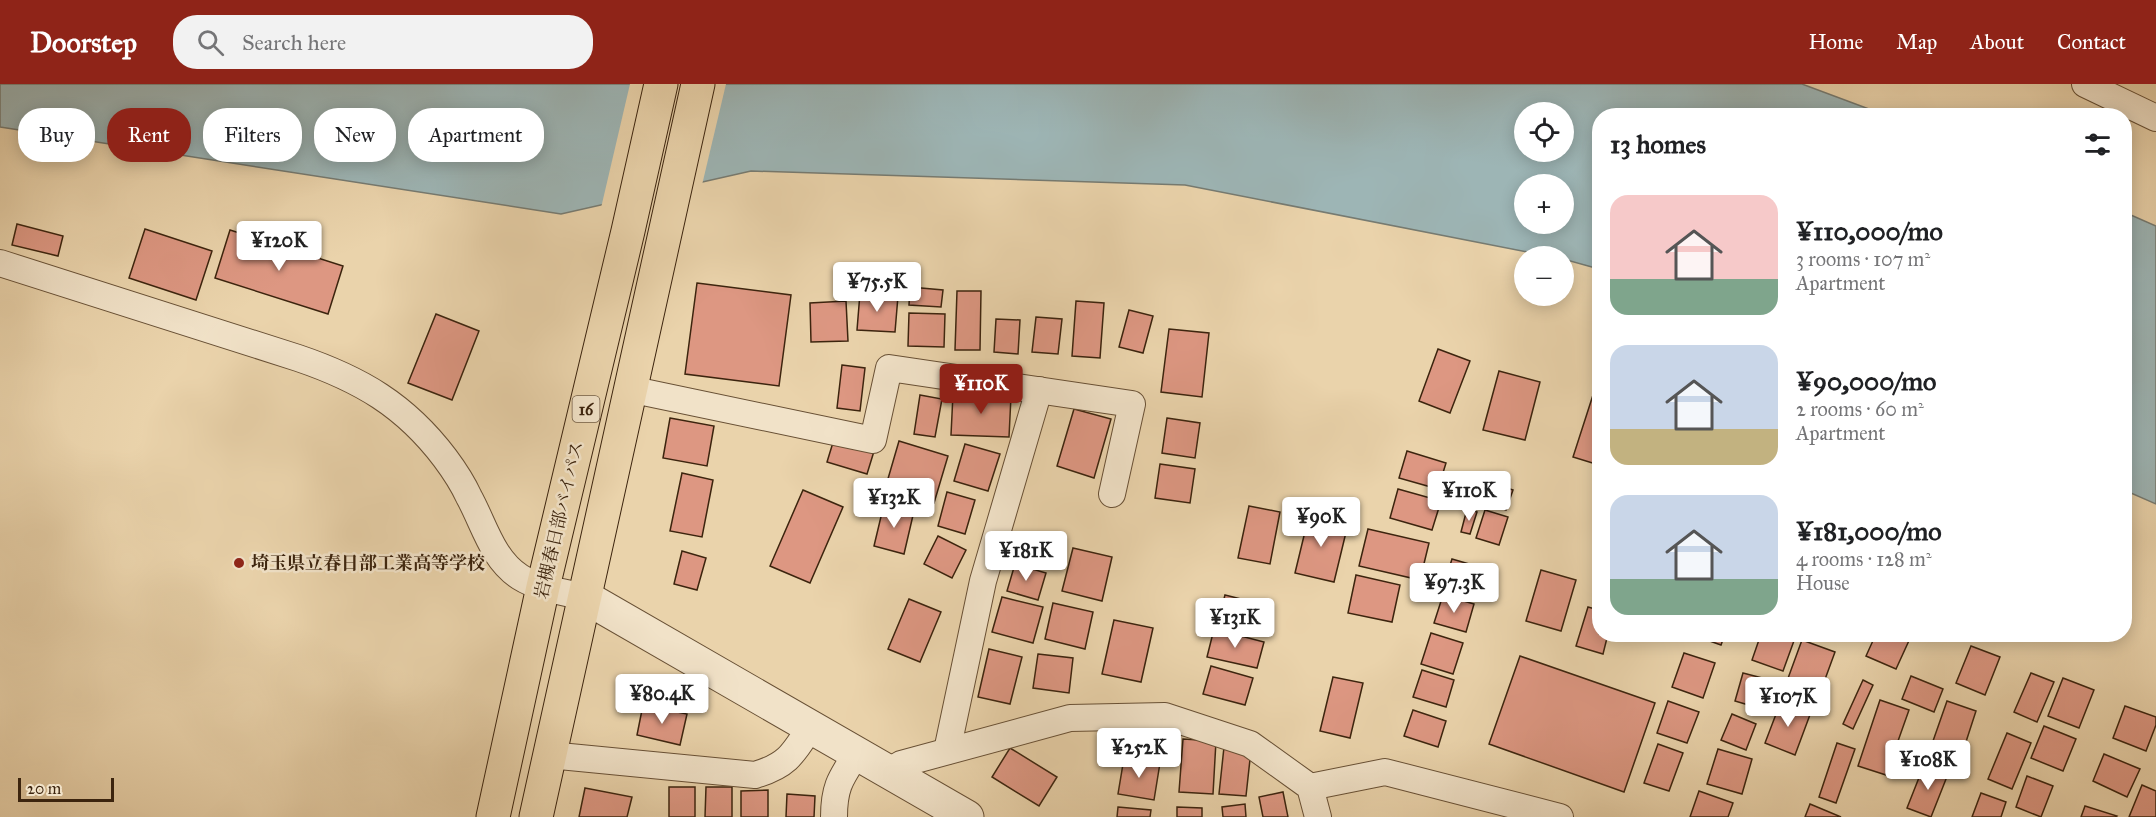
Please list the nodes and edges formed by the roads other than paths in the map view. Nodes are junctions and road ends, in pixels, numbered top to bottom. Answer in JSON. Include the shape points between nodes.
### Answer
{"nodes":[{"id":1,"x":661,"y":84,"type":"edge"},
{"id":2,"x":698,"y":84,"type":"edge"},
{"id":3,"x":2085,"y":84,"type":"edge"},
{"id":4,"x":2156,"y":118,"type":"edge"},
{"id":5,"x":0,"y":263,"type":"edge"},
{"id":6,"x":629,"y":389,"type":"junction"},
{"id":7,"x":1039,"y":390,"type":"junction"},
{"id":8,"x":1112,"y":494,"type":"dead end"},
{"id":9,"x":543,"y":587,"type":"junction"},
{"id":10,"x":585,"y":597,"type":"junction"},
{"id":11,"x":811,"y":726,"type":"junction"},
{"id":12,"x":947,"y":751,"type":"junction"},
{"id":13,"x":857,"y":753,"type":"junction"},
{"id":14,"x":549,"y":755,"type":"junction"},
{"id":15,"x":889,"y":771,"type":"junction"},
{"id":16,"x":1310,"y":787,"type":"junction"},
{"id":17,"x":493,"y":817,"type":"edge"},
{"id":18,"x":536,"y":817,"type":"edge"},
{"id":19,"x":834,"y":817,"type":"edge"},
{"id":20,"x":967,"y":817,"type":"edge"},
{"id":21,"x":1318,"y":817,"type":"edge"},
{"id":22,"x":1560,"y":817,"type":"edge"}],
"edges":[{"from":1,"to":9,"type":"highway","name":"岩槻春日部バイパス","number":"16"},
{"from":2,"to":6,"type":"highway","number":"16"},
{"from":3,"to":4,"type":"street"},
{"from":5,"to":9,"type":"street","via":[[325,367],[363,385],[393,403],[421,428],[469,496],[503,561],[519,577]]},
{"from":6,"to":7,"type":"street","via":[[873,440],[889,368]]},
{"from":6,"to":10,"type":"highway","number":"16"},
{"from":7,"to":8,"type":"street","via":[[1132,404]]},
{"from":7,"to":12,"type":"street","via":[[983,581]]},
{"from":9,"to":10,"type":"street"},
{"from":9,"to":17,"type":"highway","name":"岩槻春日部バイパス","number":"16"},
{"from":10,"to":11,"type":"street"},
{"from":10,"to":14,"type":"highway","number":"16"},
{"from":11,"to":13,"type":"street"},
{"from":11,"to":14,"type":"street","via":[[792,756],[775,769],[755,775]]},
{"from":12,"to":15,"type":"street"},
{"from":12,"to":16,"type":"street","via":[[1070,718],[1165,716],[1250,744]]},
{"from":13,"to":15,"type":"street"},
{"from":13,"to":19,"type":"street","via":[[839,780]]},
{"from":14,"to":18,"type":"highway","number":"16"},
{"from":15,"to":20,"type":"street"},
{"from":16,"to":21,"type":"street"},
{"from":16,"to":22,"type":"street","via":[[1385,772]]}]}
